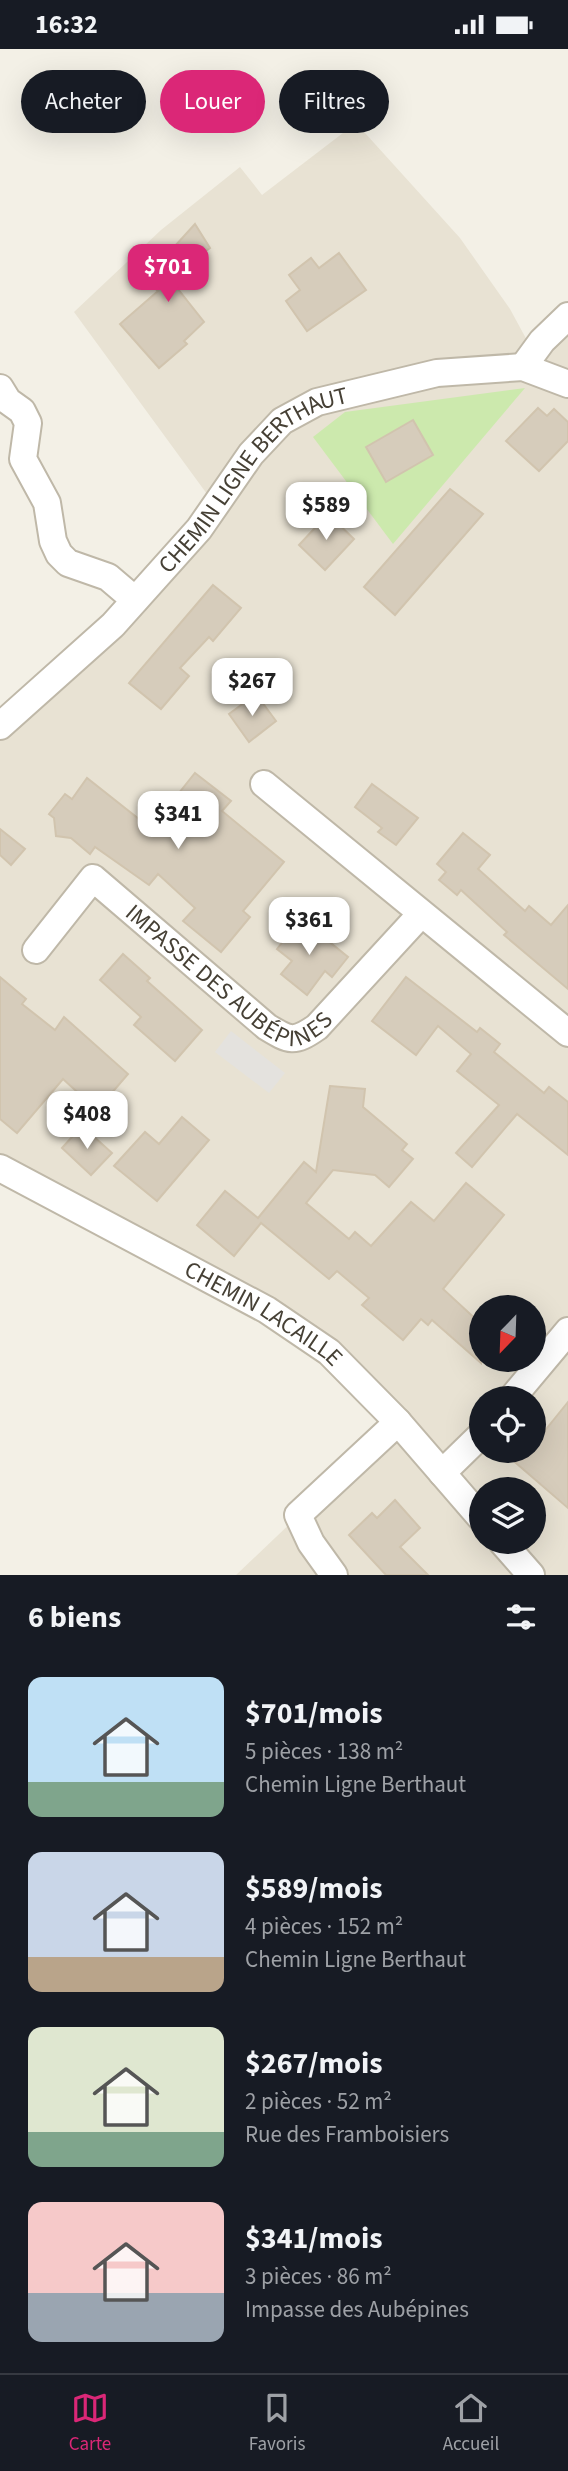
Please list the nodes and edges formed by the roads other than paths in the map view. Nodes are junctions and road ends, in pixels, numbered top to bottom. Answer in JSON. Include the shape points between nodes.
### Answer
{"nodes":[{"id":1,"x":568,"y":316,"type":"edge"},
{"id":2,"x":523,"y":367,"type":"junction"},
{"id":3,"x":568,"y":384,"type":"edge"},
{"id":4,"x":0,"y":389,"type":"edge"},
{"id":5,"x":135,"y":600,"type":"junction"},
{"id":6,"x":0,"y":726,"type":"edge"},
{"id":7,"x":264,"y":784,"type":"dead end"},
{"id":8,"x":421,"y":913,"type":"junction"},
{"id":9,"x":36,"y":950,"type":"dead end"},
{"id":10,"x":568,"y":1033,"type":"edge"},
{"id":11,"x":0,"y":1168,"type":"edge"},
{"id":12,"x":566,"y":1339,"type":"edge"},
{"id":13,"x":523,"y":1386,"type":"edge"},
{"id":14,"x":398,"y":1422,"type":"junction"},
{"id":15,"x":469,"y":1447,"type":"edge"},
{"id":16,"x":442,"y":1473,"type":"junction"},
{"id":17,"x":469,"y":1504,"type":"edge"},
{"id":18,"x":513,"y":1554,"type":"edge"},
{"id":19,"x":334,"y":1575,"type":"edge"},
{"id":20,"x":531,"y":1575,"type":"edge"}],
"edges":[{"from":1,"to":2,"type":"street"},
{"from":2,"to":3,"type":"street","name":"CHEMIN LIGNE BERTHAUT"},
{"from":2,"to":5,"type":"street","name":"CHEMIN LIGNE BERTHAUT","via":[[436,373],[317,402],[282,421],[251,454],[199,529]]},
{"from":4,"to":5,"type":"street","via":[[28,423],[23,459],[47,503],[59,554],[108,577]]},
{"from":5,"to":6,"type":"street","name":"CHEMIN LIGNE BERTHAUT"},
{"from":7,"to":8,"type":"street"},
{"from":8,"to":9,"type":"street","name":"IMPASSE DES AUBÉPINES","via":[[301,1039],[284,1038],[267,1027],[93,878]]},
{"from":8,"to":10,"type":"street"},
{"from":11,"to":14,"type":"street","name":"CHEMIN LACAILLE","via":[[267,1310],[329,1352]]},
{"from":12,"to":13,"type":"street"},
{"from":14,"to":16,"type":"street","name":"CHEMIN LACAILLE"},
{"from":14,"to":19,"type":"street","via":[[298,1515]]},
{"from":15,"to":16,"type":"street"},
{"from":16,"to":17,"type":"street","name":"CHEMIN LACAILLE"},
{"from":18,"to":20,"type":"street"}]}
